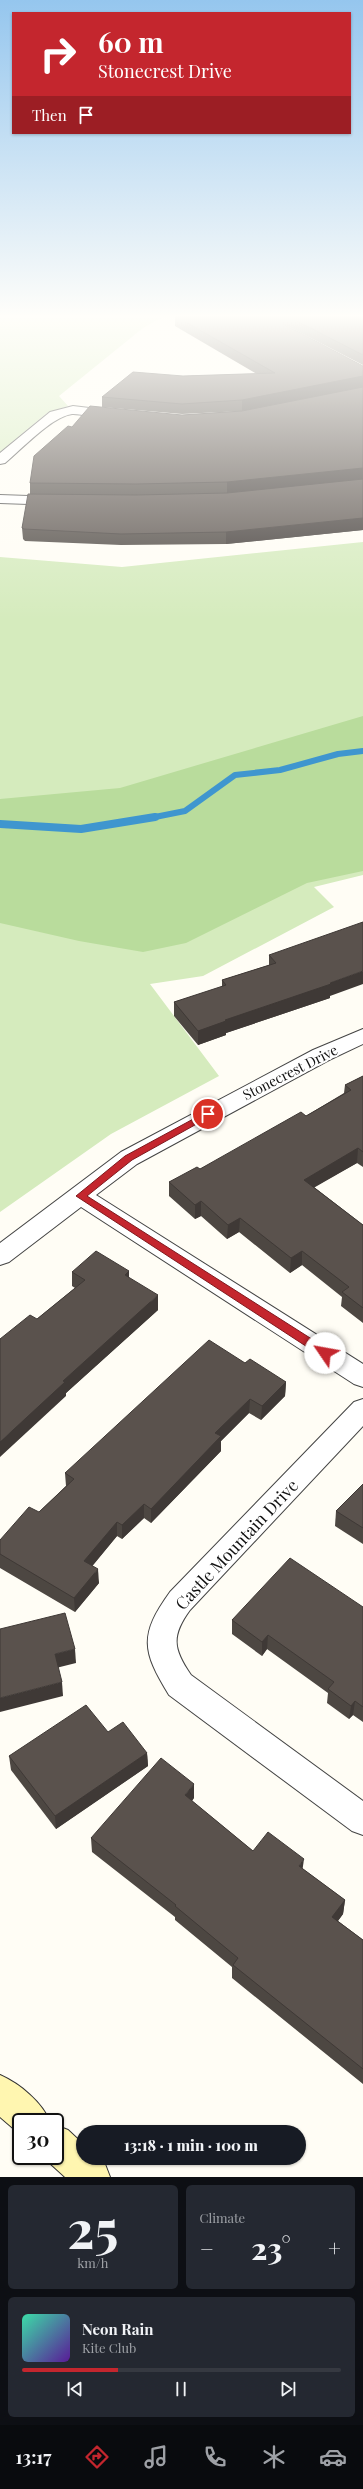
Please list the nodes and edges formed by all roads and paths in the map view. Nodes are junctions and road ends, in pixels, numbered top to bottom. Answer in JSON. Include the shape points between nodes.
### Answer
{"nodes":[{"id":1,"x":51,"y":418,"type":"edge"},
{"id":2,"x":0,"y":460,"type":"edge"},
{"id":3,"x":0,"y":499,"type":"edge"},
{"id":4,"x":67,"y":501,"type":"edge"},
{"id":5,"x":363,"y":1036,"type":"edge"},
{"id":6,"x":81,"y":1196,"type":"junction"},
{"id":7,"x":0,"y":1256,"type":"edge"},
{"id":8,"x":363,"y":1377,"type":"edge"},
{"id":9,"x":363,"y":1409,"type":"edge"},
{"id":10,"x":363,"y":1820,"type":"edge"},
{"id":11,"x":0,"y":2093,"type":"edge"},
{"id":12,"x":22,"y":2113,"type":"edge"},
{"id":13,"x":64,"y":2151,"type":"edge"},
{"id":14,"x":92,"y":2177,"type":"edge"}],
"edges":[{"from":1,"to":2,"type":"street"},
{"from":3,"to":4,"type":"street"},
{"from":5,"to":6,"type":"street","name":"Stonecrest Drive","via":[[307,1062],[129,1158]]},
{"from":6,"to":7,"type":"street","name":"Stonecrest Drive"},
{"from":6,"to":8,"type":"street"},
{"from":9,"to":10,"type":"street","name":"Castle Mountain Drive","via":[[180,1601],[169,1615],[160,1646],[166,1664],[180,1685]]},
{"from":11,"to":12,"type":"main road"},
{"from":13,"to":14,"type":"main road"}]}
